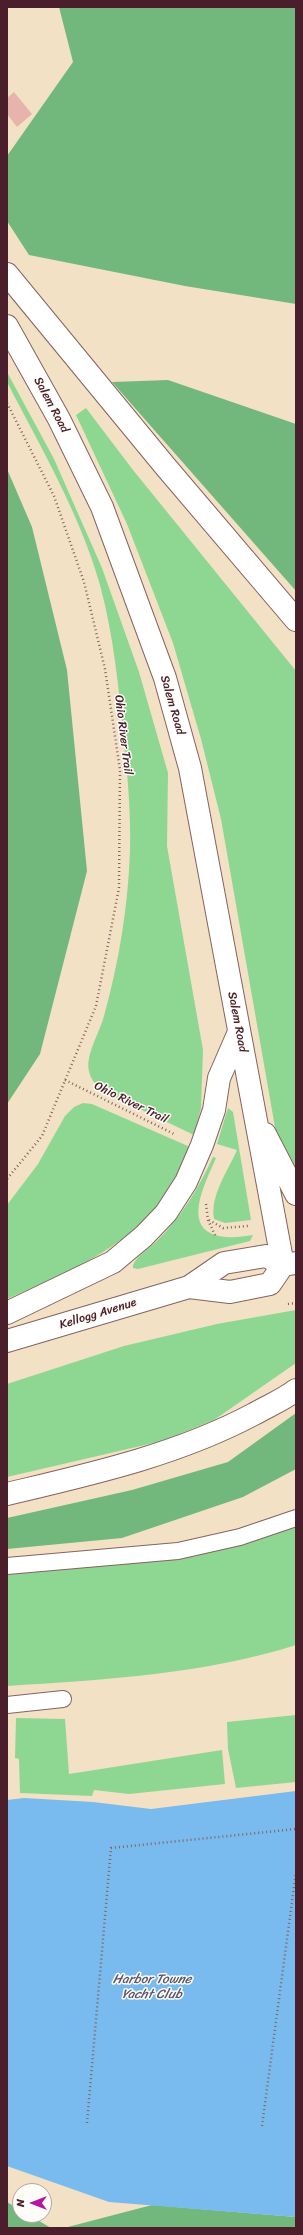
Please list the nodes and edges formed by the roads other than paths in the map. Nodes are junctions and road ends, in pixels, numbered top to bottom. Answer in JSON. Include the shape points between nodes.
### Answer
{"nodes":[{"id":1,"x":7,"y":274,"type":"edge"},
{"id":2,"x":7,"y":326,"type":"edge"},
{"id":3,"x":296,"y":620,"type":"edge"},
{"id":4,"x":239,"y":1032,"type":"junction"},
{"id":5,"x":253,"y":1111,"type":"junction"},
{"id":6,"x":296,"y":1194,"type":"edge"},
{"id":7,"x":289,"y":1264,"type":"edge"},
{"id":8,"x":189,"y":1287,"type":"junction"},
{"id":9,"x":7,"y":1313,"type":"edge"},
{"id":10,"x":7,"y":1341,"type":"edge"},
{"id":11,"x":296,"y":1390,"type":"edge"},
{"id":12,"x":7,"y":1494,"type":"edge"},
{"id":13,"x":296,"y":1518,"type":"edge"},
{"id":14,"x":7,"y":1566,"type":"edge"},
{"id":15,"x":63,"y":1700,"type":"dead end"},
{"id":16,"x":7,"y":1705,"type":"edge"}],
"edges":[{"from":1,"to":3,"type":"main road","via":[[164,466]]},
{"from":2,"to":4,"type":"main road","name":"Salem Road","via":[[59,419],[102,508],[164,678],[190,768]]},
{"from":4,"to":5,"type":"main road","name":"Salem Road"},
{"from":4,"to":9,"type":"main road","via":[[219,1078],[214,1110],[202,1145],[186,1182],[166,1213],[113,1262]]},
{"from":5,"to":6,"type":"main road","name":"Salem Road"},
{"from":5,"to":7,"type":"main road","name":"Salem Road"},
{"from":7,"to":8,"type":"main road","name":"Kellogg Avenue","via":[[266,1256],[224,1263]]},
{"from":7,"to":8,"type":"main road","name":"Kellogg Avenue","via":[[270,1284],[230,1292]]},
{"from":8,"to":10,"type":"main road","name":"Kellogg Avenue"},
{"from":11,"to":12,"type":"main road","via":[[228,1428],[172,1450]]},
{"from":13,"to":14,"type":"lane","via":[[240,1537],[178,1550]]},
{"from":15,"to":16,"type":"lane"}]}
